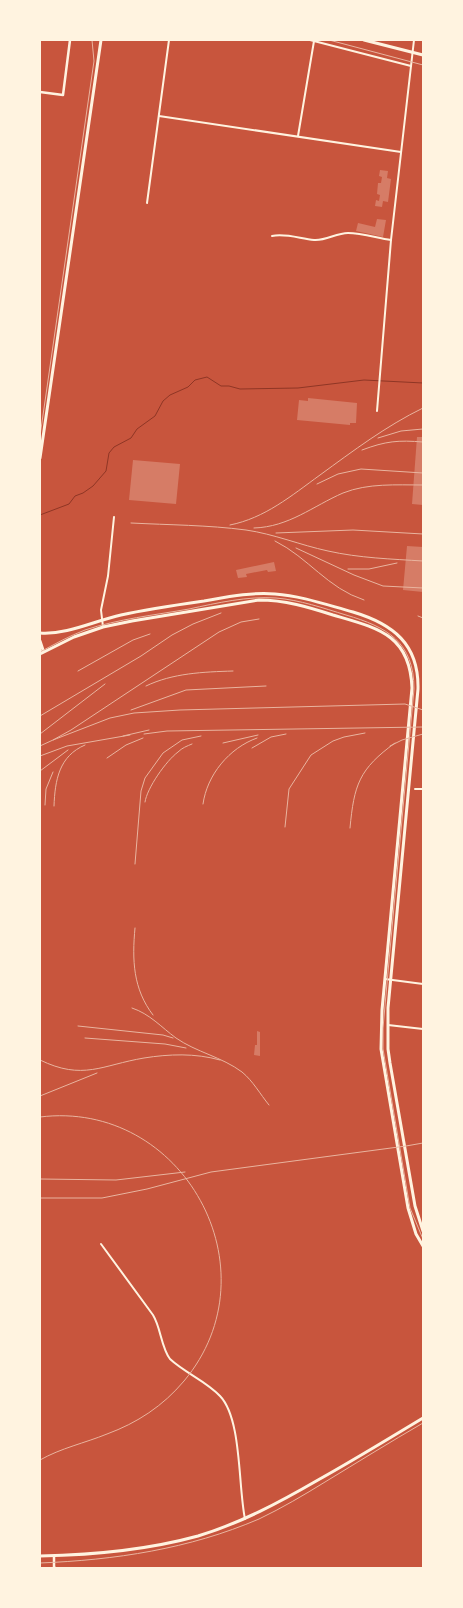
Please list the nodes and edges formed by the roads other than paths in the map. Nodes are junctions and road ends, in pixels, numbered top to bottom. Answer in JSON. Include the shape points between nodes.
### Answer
{"nodes":[{"id":1,"x":70,"y":40,"type":"edge"},
{"id":2,"x":101,"y":40,"type":"edge"},
{"id":3,"x":169,"y":40,"type":"edge"},
{"id":4,"x":310,"y":40,"type":"edge"},
{"id":5,"x":364,"y":40,"type":"edge"},
{"id":6,"x":414,"y":40,"type":"edge"},
{"id":7,"x":314,"y":41,"type":"edge"},
{"id":8,"x":412,"y":53,"type":"junction"},
{"id":9,"x":423,"y":55,"type":"edge"},
{"id":10,"x":411,"y":66,"type":"junction"},
{"id":11,"x":40,"y":92,"type":"edge"},
{"id":12,"x":159,"y":116,"type":"junction"},
{"id":13,"x":298,"y":136,"type":"junction"},
{"id":14,"x":401,"y":152,"type":"junction"},
{"id":15,"x":147,"y":203,"type":"dead end"},
{"id":16,"x":272,"y":236,"type":"dead end"},
{"id":17,"x":391,"y":240,"type":"junction"},
{"id":18,"x":378,"y":411,"type":"dead end"},
{"id":19,"x":40,"y":458,"type":"edge"},
{"id":20,"x":114,"y":516,"type":"dead end"},
{"id":21,"x":102,"y":619,"type":"junction"},
{"id":22,"x":103,"y":628,"type":"junction"},
{"id":23,"x":40,"y":633,"type":"edge"},
{"id":24,"x":40,"y":641,"type":"edge"},
{"id":25,"x":41,"y":653,"type":"edge"},
{"id":26,"x":416,"y":789,"type":"dead end"},
{"id":27,"x":423,"y":789,"type":"edge"},
{"id":28,"x":384,"y":979,"type":"junction"},
{"id":29,"x":391,"y":979,"type":"junction"},
{"id":30,"x":423,"y":984,"type":"edge"},
{"id":31,"x":388,"y":1025,"type":"junction"},
{"id":32,"x":423,"y":1029,"type":"edge"},
{"id":33,"x":423,"y":1231,"type":"edge"},
{"id":34,"x":101,"y":1244,"type":"dead end"},
{"id":35,"x":423,"y":1246,"type":"edge"},
{"id":36,"x":423,"y":1418,"type":"edge"},
{"id":37,"x":245,"y":1518,"type":"junction"},
{"id":38,"x":40,"y":1556,"type":"edge"},
{"id":39,"x":54,"y":1556,"type":"junction"},
{"id":40,"x":53,"y":1568,"type":"edge"}],
"edges":[{"from":1,"to":11,"type":"street","via":[[63,95]]},
{"from":2,"to":19,"type":"main road"},
{"from":3,"to":12,"type":"street"},
{"from":4,"to":7,"type":"street"},
{"from":5,"to":8,"type":"main road"},
{"from":6,"to":8,"type":"street"},
{"from":7,"to":10,"type":"street"},
{"from":7,"to":13,"type":"street"},
{"from":8,"to":9,"type":"main road"},
{"from":8,"to":10,"type":"street"},
{"from":10,"to":14,"type":"street"},
{"from":12,"to":13,"type":"street"},
{"from":12,"to":15,"type":"street"},
{"from":13,"to":14,"type":"street"},
{"from":14,"to":17,"type":"street"},
{"from":16,"to":17,"type":"street","via":[[324,240],[348,233]]},
{"from":17,"to":18,"type":"street"},
{"from":20,"to":21,"type":"street"},
{"from":21,"to":22,"type":"street"},
{"from":21,"to":23,"type":"main road","via":[[61,633]]},
{"from":21,"to":29,"type":"main road","via":[[241,595],[275,594],[296,596],[363,615],[398,634],[410,649],[418,679]]},
{"from":22,"to":25,"type":"main road"},
{"from":22,"to":28,"type":"main road","via":[[242,602],[275,600],[296,603],[374,627],[394,641],[407,659],[412,679]]},
{"from":24,"to":25,"type":"main road"},
{"from":26,"to":27,"type":"street"},
{"from":28,"to":29,"type":"street"},
{"from":28,"to":35,"type":"main road","via":[[381,1049],[410,1219]]},
{"from":29,"to":30,"type":"street"},
{"from":29,"to":31,"type":"main road"},
{"from":31,"to":32,"type":"street"},
{"from":31,"to":33,"type":"main road","via":[[390,1063],[406,1163]]},
{"from":34,"to":37,"type":"street","via":[[153,1314],[166,1354],[219,1394],[230,1410]]},
{"from":36,"to":37,"type":"main road","via":[[285,1499]]},
{"from":37,"to":39,"type":"main road","via":[[162,1544]]},
{"from":38,"to":39,"type":"main road"},
{"from":39,"to":40,"type":"street"}]}
